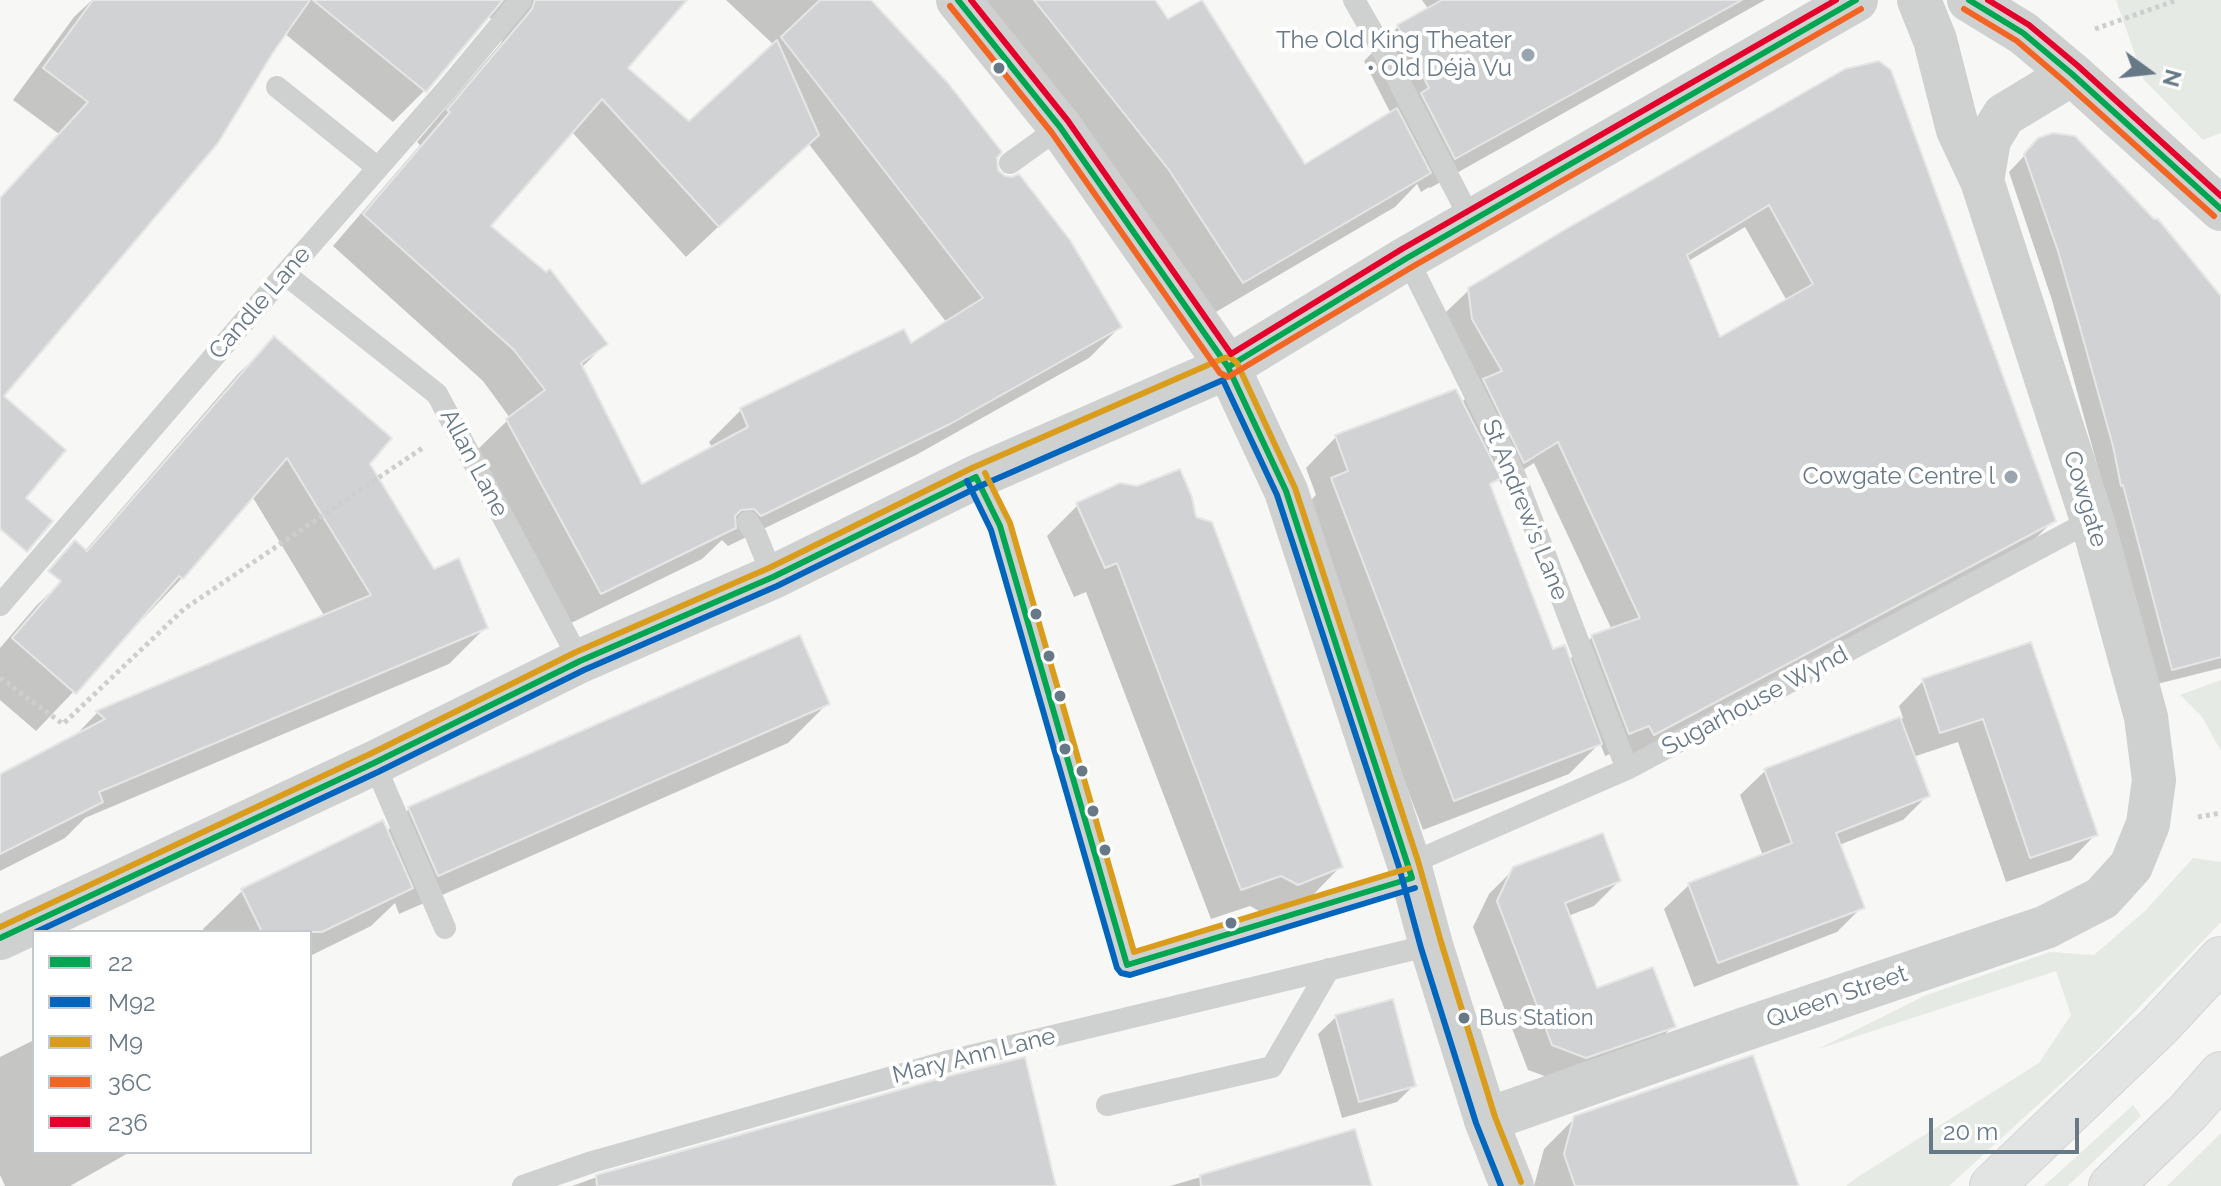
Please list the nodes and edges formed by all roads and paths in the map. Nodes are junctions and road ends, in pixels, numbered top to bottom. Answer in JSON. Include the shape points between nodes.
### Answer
{"nodes":[{"id":1,"x":521,"y":0,"type":"edge"},
{"id":2,"x":958,"y":0,"type":"edge"},
{"id":3,"x":1354,"y":0,"type":"edge"},
{"id":4,"x":1856,"y":0,"type":"edge"},
{"id":5,"x":1919,"y":0,"type":"edge"},
{"id":6,"x":1969,"y":0,"type":"edge"},
{"id":7,"x":2177,"y":0,"type":"edge"},
{"id":8,"x":2092,"y":30,"type":"dead end"},
{"id":9,"x":2072,"y":74,"type":"junction"},
{"id":10,"x":277,"y":87,"type":"dead end"},
{"id":11,"x":1060,"y":127,"type":"junction"},
{"id":12,"x":1010,"y":163,"type":"dead end"},
{"id":13,"x":378,"y":168,"type":"junction"},
{"id":14,"x":1982,"y":181,"type":"junction"},
{"id":15,"x":2221,"y":209,"type":"edge"},
{"id":16,"x":1472,"y":222,"type":"junction"},
{"id":17,"x":1407,"y":258,"type":"junction"},
{"id":18,"x":285,"y":274,"type":"junction"},
{"id":19,"x":1228,"y":367,"type":"junction"},
{"id":20,"x":454,"y":426,"type":"junction"},
{"id":21,"x":976,"y":477,"type":"junction"},
{"id":22,"x":2092,"y":520,"type":"junction"},
{"id":23,"x":748,"y":522,"type":"dead end"},
{"id":24,"x":773,"y":577,"type":"junction"},
{"id":25,"x":0,"y":605,"type":"edge"},
{"id":26,"x":580,"y":661,"type":"junction"},
{"id":27,"x":0,"y":678,"type":"edge"},
{"id":28,"x":374,"y":763,"type":"junction"},
{"id":29,"x":1627,"y":769,"type":"junction"},
{"id":30,"x":2148,"y":824,"type":"joint"},
{"id":31,"x":1410,"y":871,"type":"junction"},
{"id":32,"x":445,"y":928,"type":"dead end"},
{"id":33,"x":0,"y":938,"type":"edge"},
{"id":34,"x":1431,"y":945,"type":"junction"},
{"id":35,"x":2221,"y":959,"type":"edge"},
{"id":36,"x":1329,"y":969,"type":"junction"},
{"id":37,"x":2221,"y":1074,"type":"edge"},
{"id":38,"x":1107,"y":1105,"type":"dead end"},
{"id":39,"x":1486,"y":1120,"type":"junction"},
{"id":40,"x":523,"y":1186,"type":"edge"},
{"id":41,"x":1512,"y":1186,"type":"edge"},
{"id":42,"x":1992,"y":1186,"type":"edge"},
{"id":43,"x":2111,"y":1186,"type":"edge"}],
"edges":[{"from":1,"to":13,"type":"lane","name":"Candle Lane","via":[[455,93]]},
{"from":2,"to":11,"type":"street"},
{"from":3,"to":16,"type":"lane"},
{"from":4,"to":16,"type":"street"},
{"from":5,"to":14,"type":"street","name":"Cowgate","via":[[1958,130]]},
{"from":6,"to":9,"type":"street","via":[[2023,33]]},
{"from":7,"to":8,"type":"path"},
{"from":9,"to":14,"type":"street","name":"Cowgate","via":[[2004,115],[1989,140]]},
{"from":9,"to":15,"type":"street"},
{"from":10,"to":13,"type":"lane"},
{"from":11,"to":12,"type":"lane"},
{"from":11,"to":19,"type":"street"},
{"from":13,"to":18,"type":"lane","name":"Candle Lane"},
{"from":14,"to":22,"type":"street","name":"Cowgate"},
{"from":16,"to":17,"type":"street"},
{"from":17,"to":19,"type":"street"},
{"from":17,"to":29,"type":"lane","name":"St Andrew's Lane","via":[[1513,471]]},
{"from":18,"to":20,"type":"lane","name":"Allan Lane","via":[[437,394]]},
{"from":18,"to":25,"type":"lane","name":"Candle Lane"},
{"from":19,"to":21,"type":"street"},
{"from":19,"to":31,"type":"street","via":[[1286,491]]},
{"from":20,"to":26,"type":"lane","name":"Allan Lane"},
{"from":20,"to":27,"type":"path","via":[[184,609],[63,724]]},
{"from":21,"to":24,"type":"street"},
{"from":21,"to":31,"type":"lane","name":"Sugarhouse Wynd","via":[[1000,526],[1127,965]]},
{"from":22,"to":29,"type":"lane","name":"Sugarhouse Wynd"},
{"from":22,"to":30,"type":"street","name":"Cowgate","via":[[2146,717],[2154,780]]},
{"from":23,"to":24,"type":"lane"},
{"from":24,"to":26,"type":"street"},
{"from":26,"to":28,"type":"street"},
{"from":28,"to":32,"type":"lane"},
{"from":28,"to":33,"type":"street"},
{"from":29,"to":31,"type":"lane","name":"Sugarhouse Wynd"},
{"from":30,"to":39,"type":"street","name":"Queen Street","via":[[2131,866],[2102,898],[2046,927]]},
{"from":31,"to":34,"type":"street"},
{"from":34,"to":36,"type":"lane","name":"Mary Ann Lane"},
{"from":34,"to":39,"type":"street"},
{"from":35,"to":42,"type":"main road"},
{"from":36,"to":38,"type":"lane","via":[[1272,1067]]},
{"from":36,"to":40,"type":"lane","name":"Mary Ann Lane","via":[[945,1062]]},
{"from":37,"to":43,"type":"main road"},
{"from":39,"to":41,"type":"street"}]}
